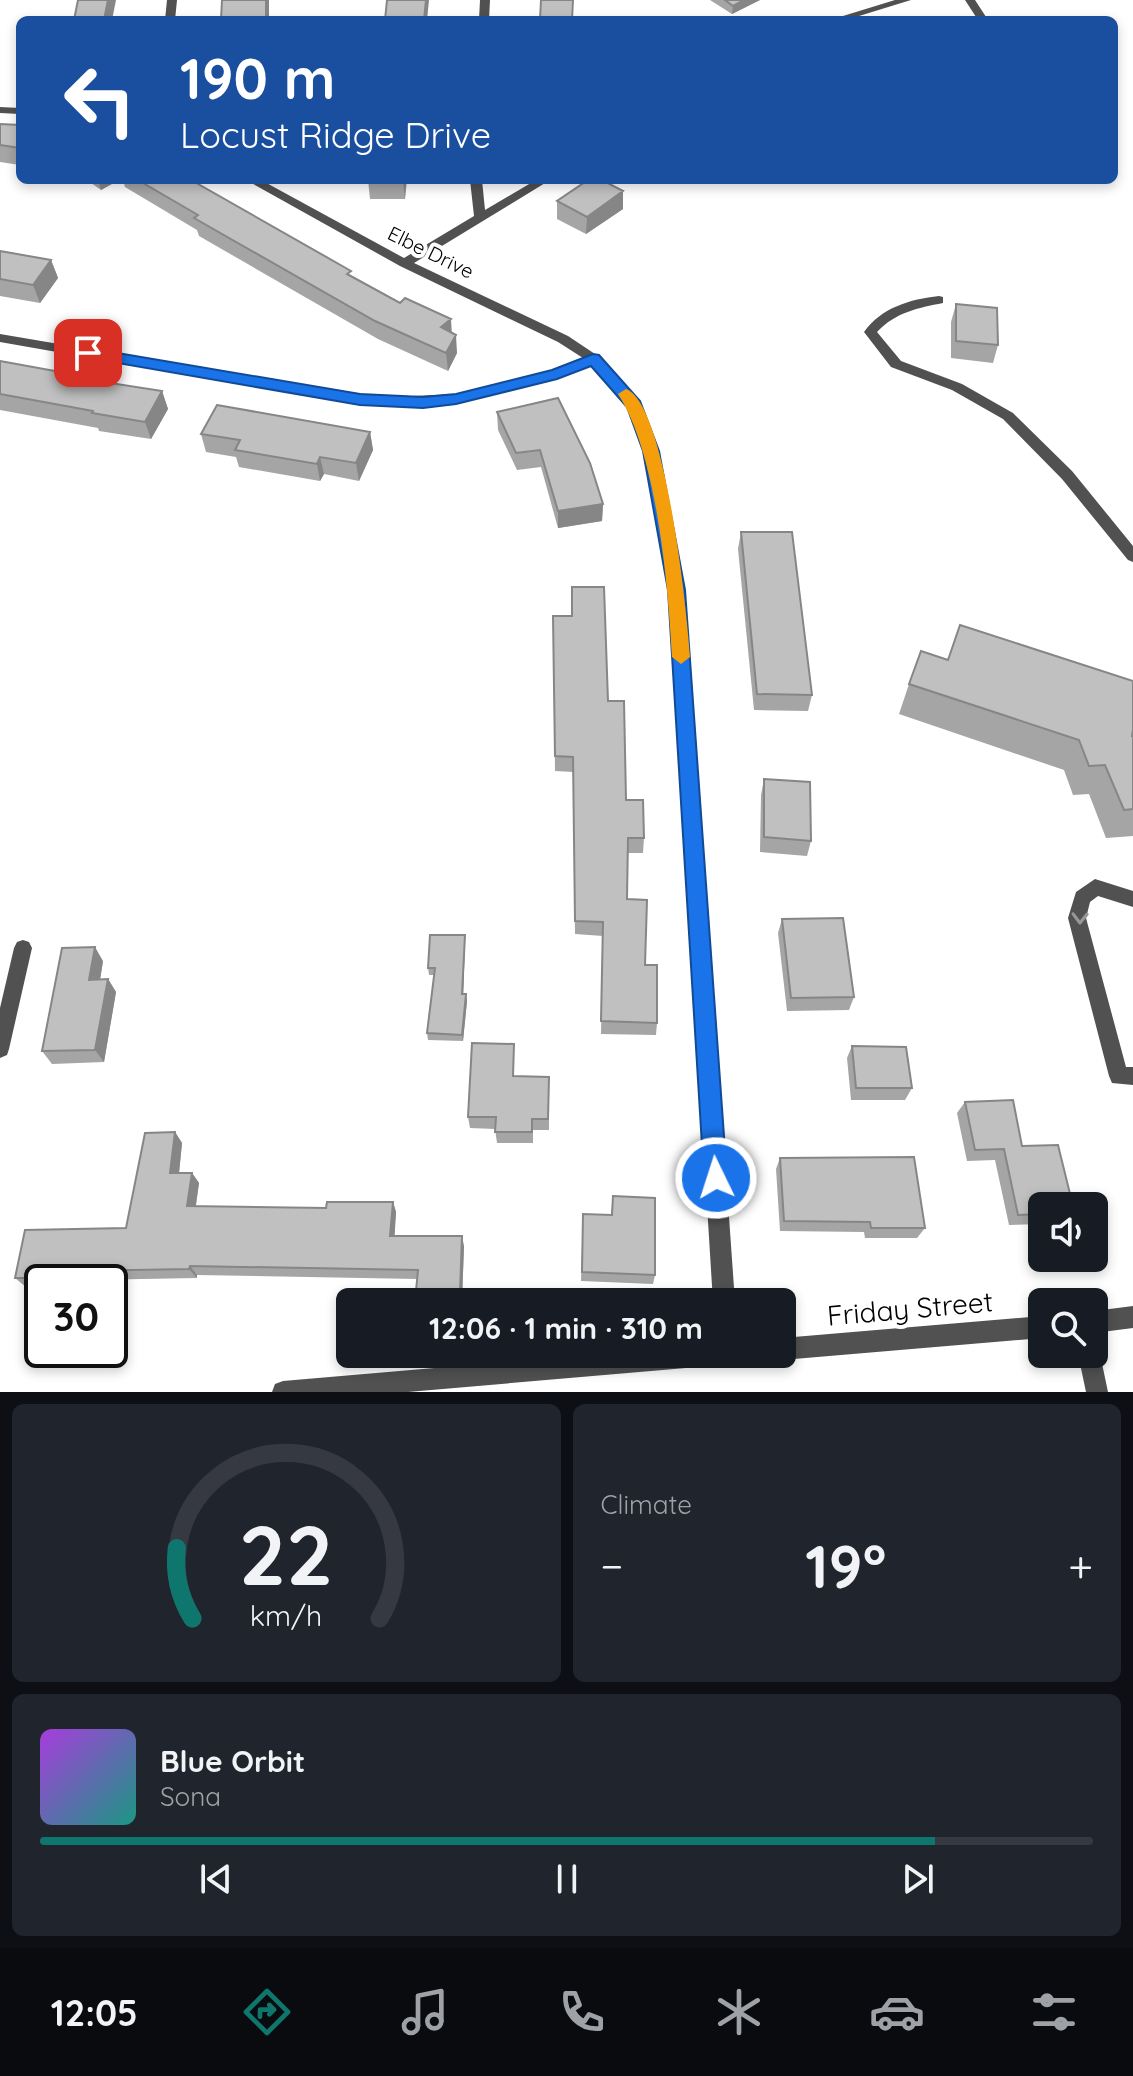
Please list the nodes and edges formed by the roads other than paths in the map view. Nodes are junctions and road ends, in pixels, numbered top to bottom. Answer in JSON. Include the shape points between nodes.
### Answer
{"nodes":[{"id":1,"x":906,"y":0,"type":"edge"},
{"id":2,"x":849,"y":16,"type":"edge"},
{"id":3,"x":259,"y":184,"type":"edge"},
{"id":4,"x":476,"y":184,"type":"edge"},
{"id":5,"x":537,"y":184,"type":"edge"},
{"id":6,"x":480,"y":218,"type":"junction"},
{"id":7,"x":404,"y":263,"type":"junction"},
{"id":8,"x":939,"y":300,"type":"dead end"},
{"id":9,"x":0,"y":338,"type":"edge"},
{"id":10,"x":593,"y":359,"type":"junction"},
{"id":11,"x":1133,"y":556,"type":"edge"},
{"id":12,"x":1133,"y":899,"type":"edge"},
{"id":13,"x":23,"y":948,"type":"dead end"},
{"id":14,"x":0,"y":1049,"type":"edge"},
{"id":15,"x":1133,"y":1076,"type":"edge"},
{"id":16,"x":723,"y":1288,"type":"edge"},
{"id":17,"x":1133,"y":1317,"type":"edge"},
{"id":18,"x":1108,"y":1320,"type":"edge"},
{"id":19,"x":1028,"y":1328,"type":"edge"},
{"id":20,"x":796,"y":1348,"type":"edge"},
{"id":21,"x":587,"y":1368,"type":"edge"},
{"id":22,"x":1092,"y":1368,"type":"edge"},
{"id":23,"x":414,"y":1386,"type":"edge"},
{"id":24,"x":283,"y":1392,"type":"edge"},
{"id":25,"x":1097,"y":1392,"type":"edge"}],
"edges":[{"from":1,"to":2,"type":"street"},
{"from":3,"to":7,"type":"street","name":"Elbe Drive"},
{"from":4,"to":6,"type":"street"},
{"from":5,"to":6,"type":"street"},
{"from":6,"to":7,"type":"street"},
{"from":7,"to":10,"type":"street","name":"Elbe Drive","via":[[527,320]]},
{"from":8,"to":11,"type":"street","via":[[880,318],[870,332],[896,364],[957,387],[1008,416],[1067,475]]},
{"from":9,"to":10,"type":"street","via":[[390,402],[456,399],[557,374]]},
{"from":10,"to":16,"type":"street","name":"Elbe Drive","via":[[634,405],[651,451],[677,590]]},
{"from":12,"to":15,"type":"street","one_way":true,"via":[[1095,887],[1082,898],[1077,918],[1119,1076]]},
{"from":13,"to":14,"type":"street"},
{"from":17,"to":18,"type":"street"},
{"from":19,"to":20,"type":"street","name":"Friday Street"},
{"from":21,"to":23,"type":"street"},
{"from":22,"to":25,"type":"street"},
{"from":23,"to":24,"type":"street"}]}
